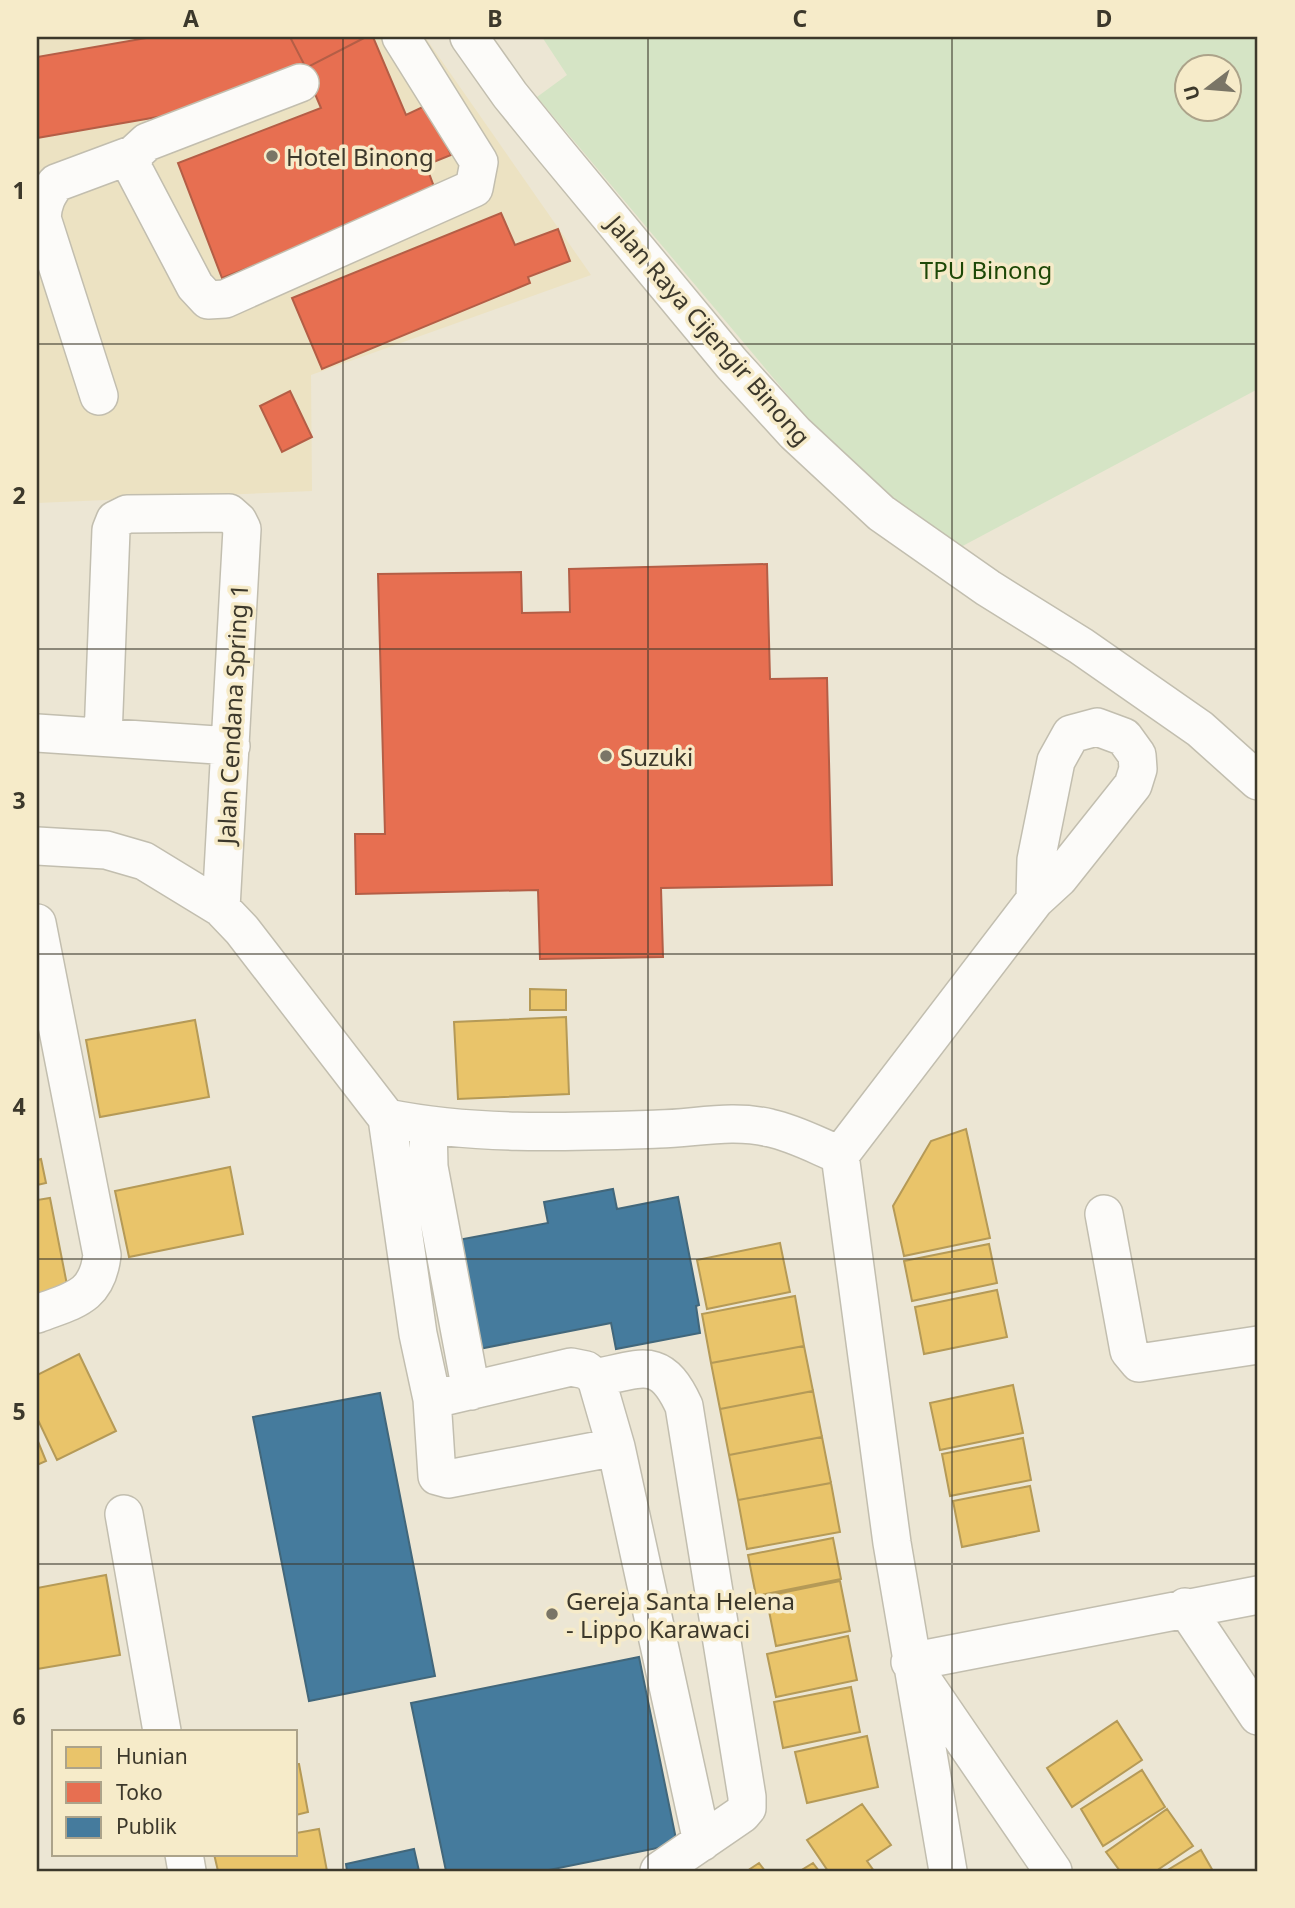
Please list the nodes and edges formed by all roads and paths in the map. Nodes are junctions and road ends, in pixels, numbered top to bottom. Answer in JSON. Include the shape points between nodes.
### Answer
{"nodes":[{"id":1,"x":401,"y":37,"type":"edge"},
{"id":2,"x":468,"y":37,"type":"edge"},
{"id":3,"x":300,"y":83,"type":"dead end"},
{"id":4,"x":134,"y":154,"type":"junction"},
{"id":5,"x":99,"y":396,"type":"dead end"},
{"id":6,"x":37,"y":733,"type":"edge"},
{"id":7,"x":103,"y":737,"type":"junction"},
{"id":8,"x":231,"y":746,"type":"junction"},
{"id":9,"x":1258,"y":781,"type":"edge"},
{"id":10,"x":37,"y":846,"type":"edge"},
{"id":11,"x":1035,"y":900,"type":"dead end"},
{"id":12,"x":221,"y":908,"type":"junction"},
{"id":13,"x":37,"y":923,"type":"edge"},
{"id":14,"x":387,"y":1118,"type":"junction"},
{"id":15,"x":428,"y":1126,"type":"junction"},
{"id":16,"x":840,"y":1155,"type":"junction"},
{"id":17,"x":1104,"y":1214,"type":"dead end"},
{"id":18,"x":37,"y":1314,"type":"edge"},
{"id":19,"x":1258,"y":1345,"type":"edge"},
{"id":20,"x":596,"y":1378,"type":"junction"},
{"id":21,"x":471,"y":1391,"type":"junction"},
{"id":22,"x":432,"y":1399,"type":"junction"},
{"id":23,"x":616,"y":1447,"type":"junction"},
{"id":24,"x":124,"y":1514,"type":"dead end"},
{"id":25,"x":1258,"y":1595,"type":"edge"},
{"id":26,"x":1185,"y":1607,"type":"junction"},
{"id":27,"x":910,"y":1662,"type":"junction"},
{"id":28,"x":1258,"y":1716,"type":"edge"},
{"id":29,"x":162,"y":1730,"type":"edge"},
{"id":30,"x":702,"y":1842,"type":"junction"},
{"id":31,"x":659,"y":1871,"type":"edge"},
{"id":32,"x":948,"y":1871,"type":"edge"},
{"id":33,"x":1053,"y":1871,"type":"edge"}],
"edges":[{"from":1,"to":4,"type":"street","via":[[479,162],[474,188],[237,294],[208,300],[195,286],[133,168]]},
{"from":2,"to":9,"type":"street","name":"Jalan Raya Cijengir Binong","via":[[519,106],[723,354],[804,442],[881,513],[1200,729]]},
{"from":3,"to":4,"type":"street","via":[[147,142]]},
{"from":4,"to":5,"type":"street","via":[[56,183],[43,204],[42,218]]},
{"from":6,"to":7,"type":"street"},
{"from":7,"to":8,"type":"street"},
{"from":7,"to":8,"type":"street","name":"Jalan Cendana Spring 1","via":[[115,520],[127,514],[229,513],[242,529]]},
{"from":8,"to":12,"type":"street","name":"Jalan Cendana Spring 1"},
{"from":10,"to":12,"type":"street","via":[[106,850],[144,861]]},
{"from":11,"to":16,"type":"street"},
{"from":12,"to":14,"type":"street"},
{"from":13,"to":18,"type":"street","via":[[102,1255],[100,1275],[81,1297]]},
{"from":14,"to":15,"type":"street"},
{"from":14,"to":22,"type":"street","via":[[418,1334]]},
{"from":15,"to":16,"type":"street","via":[[554,1132],[740,1123],[772,1128]]},
{"from":15,"to":21,"type":"street","via":[[429,1167]]},
{"from":16,"to":27,"type":"street"},
{"from":17,"to":19,"type":"street","via":[[1129,1351],[1139,1363]]},
{"from":20,"to":21,"type":"street","via":[[571,1367]]},
{"from":20,"to":23,"type":"street"},
{"from":20,"to":30,"type":"street","via":[[638,1369],[661,1372],[674,1384],[684,1406],[747,1797],[742,1814]]},
{"from":21,"to":22,"type":"street"},
{"from":22,"to":23,"type":"street","via":[[437,1476],[442,1479]]},
{"from":23,"to":30,"type":"street"},
{"from":24,"to":29,"type":"street"},
{"from":25,"to":26,"type":"street"},
{"from":26,"to":27,"type":"street"},
{"from":26,"to":28,"type":"street"},
{"from":27,"to":32,"type":"street"},
{"from":27,"to":33,"type":"street"},
{"from":30,"to":31,"type":"street"}]}
